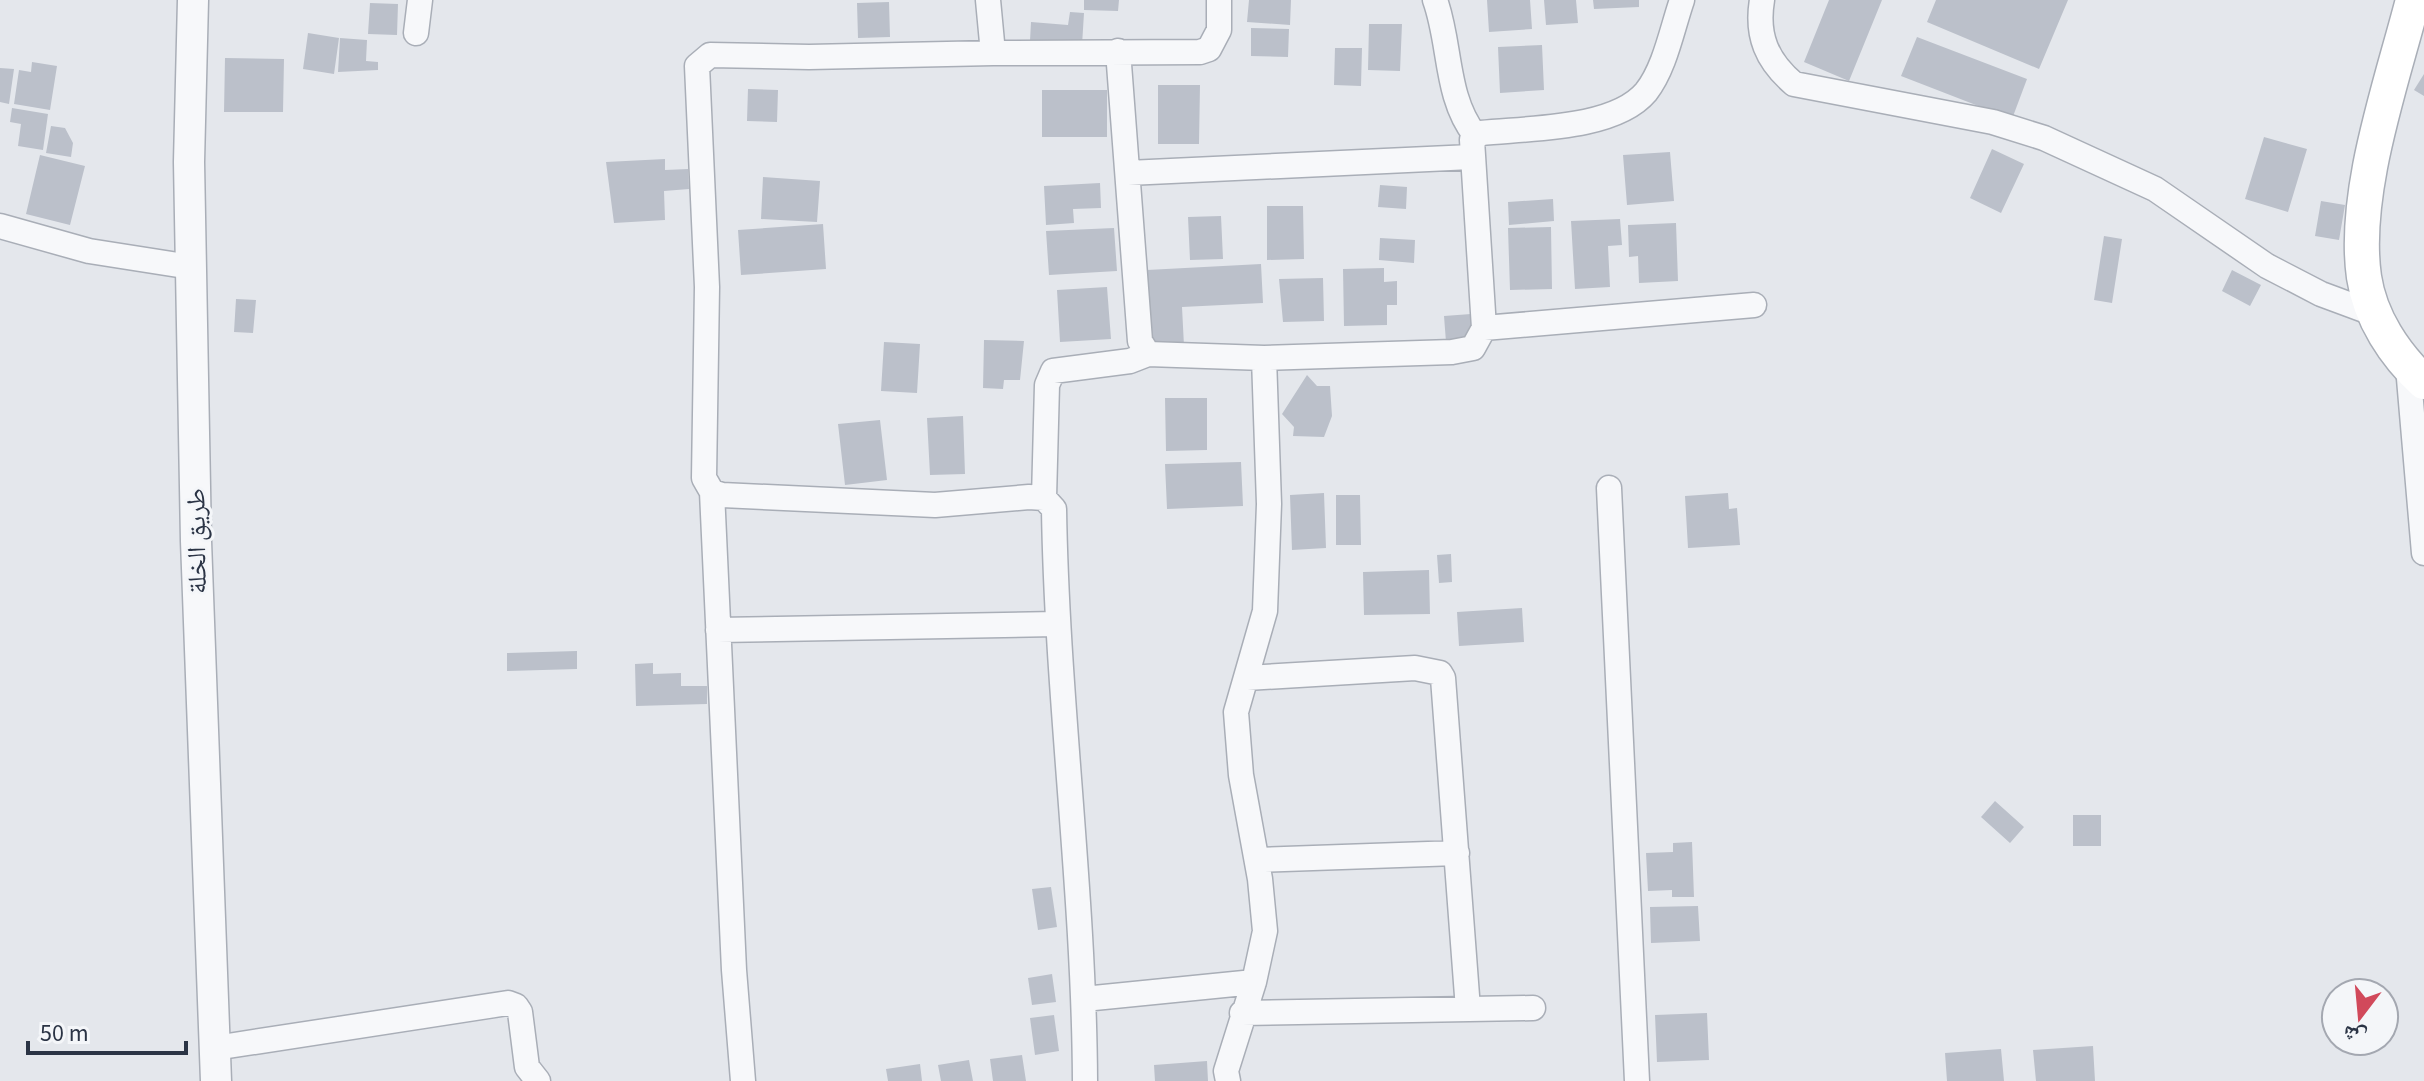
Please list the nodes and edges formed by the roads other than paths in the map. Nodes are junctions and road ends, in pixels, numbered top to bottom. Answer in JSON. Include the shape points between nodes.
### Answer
{"nodes":[{"id":1,"x":193,"y":0,"type":"edge"},
{"id":2,"x":420,"y":0,"type":"edge"},
{"id":3,"x":988,"y":0,"type":"edge"},
{"id":4,"x":1219,"y":0,"type":"edge"},
{"id":5,"x":1435,"y":0,"type":"edge"},
{"id":6,"x":1682,"y":0,"type":"edge"},
{"id":7,"x":1762,"y":0,"type":"edge"},
{"id":8,"x":2414,"y":0,"type":"edge"},
{"id":9,"x":2424,"y":7,"type":"edge"},
{"id":10,"x":416,"y":33,"type":"dead end"},
{"id":11,"x":1118,"y":51,"type":"junction"},
{"id":12,"x":993,"y":53,"type":"junction"},
{"id":13,"x":1473,"y":146,"type":"junction"},
{"id":14,"x":1128,"y":173,"type":"junction"},
{"id":15,"x":0,"y":226,"type":"edge"},
{"id":16,"x":191,"y":267,"type":"junction"},
{"id":17,"x":1754,"y":305,"type":"dead end"},
{"id":18,"x":2375,"y":314,"type":"junction"},
{"id":19,"x":1484,"y":328,"type":"junction"},
{"id":20,"x":1148,"y":354,"type":"junction"},
{"id":21,"x":1264,"y":358,"type":"junction"},
{"id":22,"x":2416,"y":375,"type":"edge"},
{"id":23,"x":1609,"y":488,"type":"dead end"},
{"id":24,"x":712,"y":492,"type":"junction"},
{"id":25,"x":1044,"y":498,"type":"junction"},
{"id":26,"x":2424,"y":553,"type":"edge"},
{"id":27,"x":1056,"y":624,"type":"junction"},
{"id":28,"x":718,"y":630,"type":"junction"},
{"id":29,"x":1247,"y":678,"type":"junction"},
{"id":30,"x":1457,"y":853,"type":"junction"},
{"id":31,"x":1257,"y":860,"type":"junction"},
{"id":32,"x":1254,"y":982,"type":"junction"},
{"id":33,"x":1084,"y":999,"type":"junction"},
{"id":34,"x":1533,"y":1008,"type":"dead end"},
{"id":35,"x":1468,"y":1009,"type":"junction"},
{"id":36,"x":1242,"y":1013,"type":"junction"},
{"id":37,"x":215,"y":1048,"type":"junction"},
{"id":38,"x":216,"y":1081,"type":"edge"},
{"id":39,"x":538,"y":1081,"type":"edge"},
{"id":40,"x":743,"y":1081,"type":"edge"},
{"id":41,"x":1085,"y":1081,"type":"edge"},
{"id":42,"x":1228,"y":1081,"type":"edge"},
{"id":43,"x":1637,"y":1081,"type":"edge"}],
"edges":[{"from":1,"to":16,"type":"street","name":"طريق الخلة"},
{"from":2,"to":10,"type":"street"},
{"from":3,"to":12,"type":"street"},
{"from":4,"to":11,"type":"street","via":[[1219,30],[1209,49]]},
{"from":5,"to":13,"type":"street","via":[[1445,27],[1453,87]]},
{"from":6,"to":13,"type":"street","via":[[1656,76],[1630,106],[1607,117]]},
{"from":7,"to":18,"type":"street","via":[[1762,41],[1773,67],[1794,84],[1993,122],[2044,138],[2155,189],[2267,266]]},
{"from":8,"to":9,"type":"street"},
{"from":8,"to":18,"type":"main road","via":[[2363,207],[2364,278]]},
{"from":11,"to":12,"type":"street"},
{"from":11,"to":14,"type":"street"},
{"from":12,"to":24,"type":"street","via":[[710,55],[697,66],[707,287],[704,478]]},
{"from":13,"to":14,"type":"street"},
{"from":13,"to":19,"type":"street"},
{"from":14,"to":20,"type":"street","via":[[1140,341]]},
{"from":15,"to":16,"type":"street","via":[[89,251]]},
{"from":16,"to":37,"type":"street","name":"طريق الخلة"},
{"from":17,"to":19,"type":"street"},
{"from":18,"to":22,"type":"main road"},
{"from":19,"to":21,"type":"street","via":[[1473,348],[1452,352]]},
{"from":20,"to":21,"type":"street"},
{"from":20,"to":25,"type":"street","via":[[1053,371],[1047,385]]},
{"from":21,"to":29,"type":"street","via":[[1269,504],[1265,611]]},
{"from":22,"to":26,"type":"street"},
{"from":23,"to":43,"type":"street"},
{"from":24,"to":25,"type":"street","via":[[935,505]]},
{"from":24,"to":28,"type":"street"},
{"from":25,"to":27,"type":"street","via":[[1054,509]]},
{"from":27,"to":28,"type":"street"},
{"from":27,"to":33,"type":"street"},
{"from":28,"to":40,"type":"street"},
{"from":29,"to":30,"type":"street","via":[[1415,668],[1440,673]]},
{"from":29,"to":31,"type":"street","via":[[1236,712]]},
{"from":30,"to":31,"type":"street"},
{"from":30,"to":35,"type":"street"},
{"from":31,"to":32,"type":"street","via":[[1265,931]]},
{"from":32,"to":33,"type":"street"},
{"from":32,"to":36,"type":"street"},
{"from":33,"to":41,"type":"street"},
{"from":34,"to":35,"type":"street"},
{"from":35,"to":36,"type":"street"},
{"from":36,"to":42,"type":"street"},
{"from":37,"to":38,"type":"street","name":"طريق الخلة"},
{"from":37,"to":39,"type":"street","via":[[508,1003],[520,1012],[527,1067]]}]}
